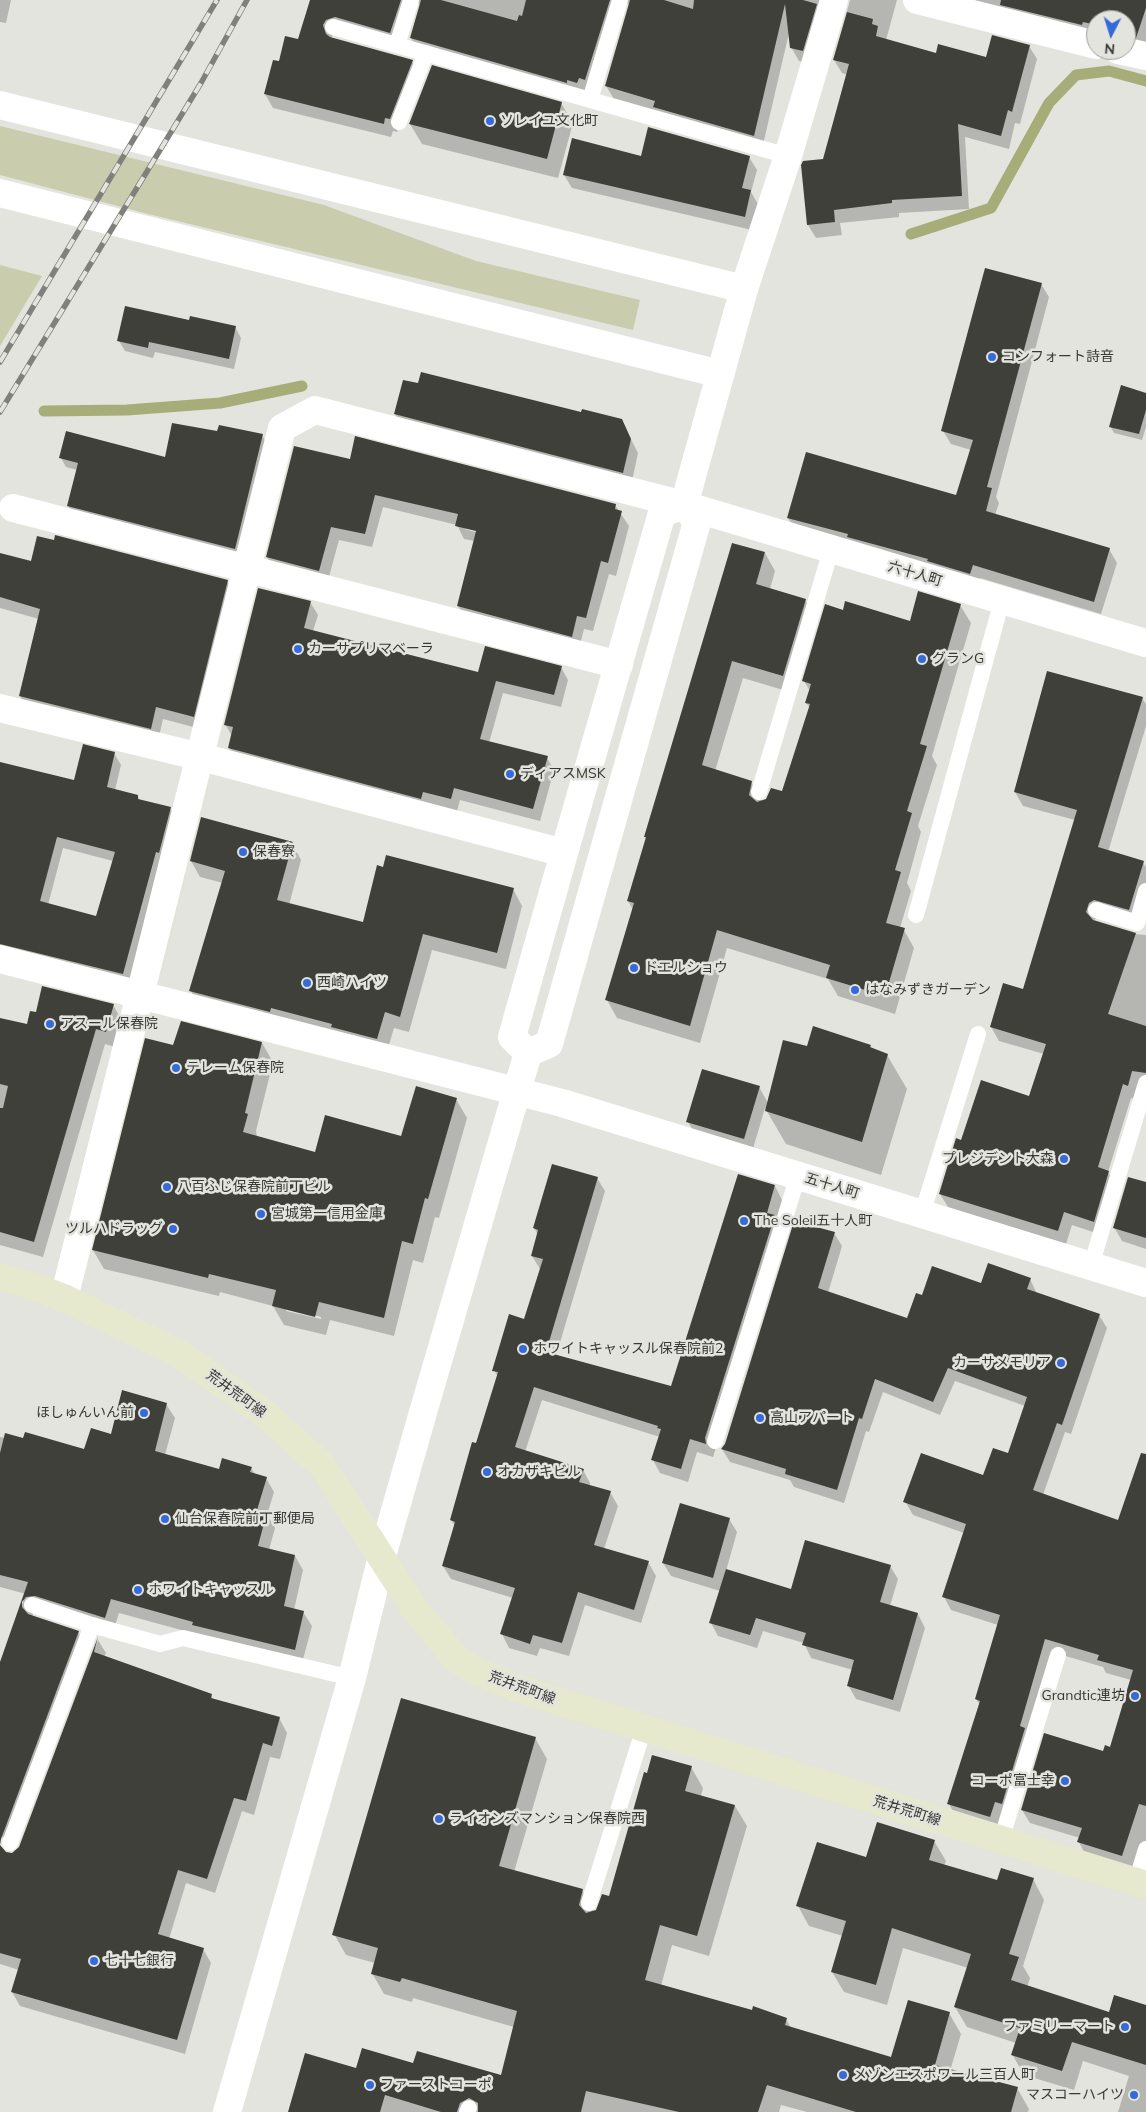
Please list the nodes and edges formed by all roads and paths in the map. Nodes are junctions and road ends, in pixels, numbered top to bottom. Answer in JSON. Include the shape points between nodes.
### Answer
{"nodes":[{"id":1,"x":411,"y":0,"type":"edge"},
{"id":2,"x":620,"y":0,"type":"edge"},
{"id":3,"x":834,"y":0,"type":"edge"},
{"id":4,"x":918,"y":0,"type":"edge"},
{"id":5,"x":333,"y":26,"type":"dead end"},
{"id":6,"x":1086,"y":42,"type":"edge"},
{"id":7,"x":397,"y":45,"type":"junction"},
{"id":8,"x":426,"y":52,"type":"junction"},
{"id":9,"x":590,"y":100,"type":"junction"},
{"id":10,"x":0,"y":105,"type":"edge"},
{"id":11,"x":399,"y":122,"type":"dead end"},
{"id":12,"x":788,"y":156,"type":"junction"},
{"id":13,"x":0,"y":193,"type":"edge"},
{"id":14,"x":744,"y":290,"type":"junction"},
{"id":15,"x":720,"y":374,"type":"junction"},
{"id":16,"x":684,"y":505,"type":"junction"},
{"id":17,"x":13,"y":508,"type":"dead end"},
{"id":18,"x":831,"y":550,"type":"junction"},
{"id":19,"x":248,"y":570,"type":"junction"},
{"id":20,"x":1002,"y":600,"type":"junction"},
{"id":21,"x":1146,"y":643,"type":"edge"},
{"id":22,"x":619,"y":665,"type":"junction"},
{"id":23,"x":0,"y":708,"type":"edge"},
{"id":24,"x":201,"y":757,"type":"junction"},
{"id":25,"x":759,"y":792,"type":"dead end"},
{"id":26,"x":564,"y":853,"type":"junction"},
{"id":27,"x":1146,"y":891,"type":"edge"},
{"id":28,"x":1096,"y":910,"type":"dead end"},
{"id":29,"x":916,"y":915,"type":"dead end"},
{"id":30,"x":0,"y":959,"type":"edge"},
{"id":31,"x":140,"y":994,"type":"junction"},
{"id":32,"x":978,"y":1034,"type":"dead end"},
{"id":33,"x":528,"y":1053,"type":"junction"},
{"id":34,"x":1146,"y":1083,"type":"edge"},
{"id":35,"x":518,"y":1092,"type":"junction"},
{"id":36,"x":798,"y":1176,"type":"junction"},
{"id":37,"x":922,"y":1214,"type":"junction"},
{"id":38,"x":1091,"y":1266,"type":"junction"},
{"id":39,"x":0,"y":1277,"type":"edge"},
{"id":40,"x":1146,"y":1283,"type":"edge"},
{"id":41,"x":64,"y":1298,"type":"junction"},
{"id":42,"x":715,"y":1441,"type":"dead end"},
{"id":43,"x":382,"y":1556,"type":"junction"},
{"id":44,"x":32,"y":1605,"type":"dead end"},
{"id":45,"x":92,"y":1625,"type":"junction"},
{"id":46,"x":1058,"y":1655,"type":"dead end"},
{"id":47,"x":352,"y":1678,"type":"junction"},
{"id":48,"x":644,"y":1728,"type":"junction"},
{"id":49,"x":1001,"y":1840,"type":"junction"},
{"id":50,"x":10,"y":1843,"type":"dead end"},
{"id":51,"x":1146,"y":1849,"type":"edge"},
{"id":52,"x":1141,"y":1883,"type":"edge"},
{"id":53,"x":589,"y":1903,"type":"dead end"},
{"id":54,"x":227,"y":2112,"type":"edge"}],
"edges":[{"from":1,"to":7,"type":"lane"},
{"from":2,"to":9,"type":"lane"},
{"from":3,"to":12,"type":"street"},
{"from":4,"to":6,"type":"street"},
{"from":5,"to":7,"type":"lane"},
{"from":7,"to":8,"type":"lane"},
{"from":8,"to":9,"type":"lane"},
{"from":8,"to":11,"type":"lane"},
{"from":9,"to":12,"type":"lane"},
{"from":10,"to":14,"type":"street"},
{"from":12,"to":14,"type":"street"},
{"from":13,"to":15,"type":"street"},
{"from":14,"to":15,"type":"street"},
{"from":15,"to":16,"type":"street"},
{"from":16,"to":18,"type":"street","name":"六十人町"},
{"from":16,"to":19,"type":"street","name":"六十人町","via":[[314,410],[282,428]]},
{"from":16,"to":22,"type":"street","via":[[662,513]]},
{"from":16,"to":33,"type":"street","via":[[697,522],[550,1044]]},
{"from":17,"to":19,"type":"street"},
{"from":18,"to":20,"type":"street","name":"六十人町"},
{"from":18,"to":25,"type":"lane"},
{"from":19,"to":22,"type":"street"},
{"from":19,"to":24,"type":"street","name":"六十人町"},
{"from":20,"to":21,"type":"street","name":"六十人町"},
{"from":20,"to":29,"type":"lane"},
{"from":22,"to":26,"type":"street"},
{"from":23,"to":24,"type":"street"},
{"from":24,"to":26,"type":"street"},
{"from":24,"to":31,"type":"street","name":"六十人町"},
{"from":26,"to":33,"type":"street","via":[[512,1037]]},
{"from":27,"to":28,"type":"lane","via":[[1137,923]]},
{"from":30,"to":31,"type":"street","name":"五十人町"},
{"from":31,"to":35,"type":"street","name":"五十人町"},
{"from":31,"to":41,"type":"street","name":"六十人町"},
{"from":32,"to":37,"type":"lane"},
{"from":33,"to":35,"type":"street"},
{"from":34,"to":38,"type":"lane"},
{"from":35,"to":36,"type":"street","name":"五十人町"},
{"from":35,"to":43,"type":"street"},
{"from":36,"to":37,"type":"street","name":"五十人町"},
{"from":36,"to":42,"type":"lane"},
{"from":37,"to":38,"type":"street","name":"五十人町"},
{"from":38,"to":40,"type":"street","name":"五十人町"},
{"from":39,"to":41,"type":"main road","name":"荒井荒町線"},
{"from":41,"to":43,"type":"main road","name":"荒井荒町線","via":[[178,1353],[264,1413],[322,1465]]},
{"from":43,"to":47,"type":"street"},
{"from":43,"to":48,"type":"main road","name":"荒井荒町線","via":[[416,1611],[456,1658],[494,1680]]},
{"from":44,"to":45,"type":"lane"},
{"from":45,"to":47,"type":"lane","via":[[160,1644],[183,1638]]},
{"from":45,"to":50,"type":"lane"},
{"from":46,"to":49,"type":"lane"},
{"from":47,"to":54,"type":"street"},
{"from":48,"to":49,"type":"main road","name":"荒井荒町線"},
{"from":48,"to":53,"type":"lane"},
{"from":49,"to":52,"type":"main road","name":"荒井荒町線"},
{"from":51,"to":52,"type":"lane"}]}
